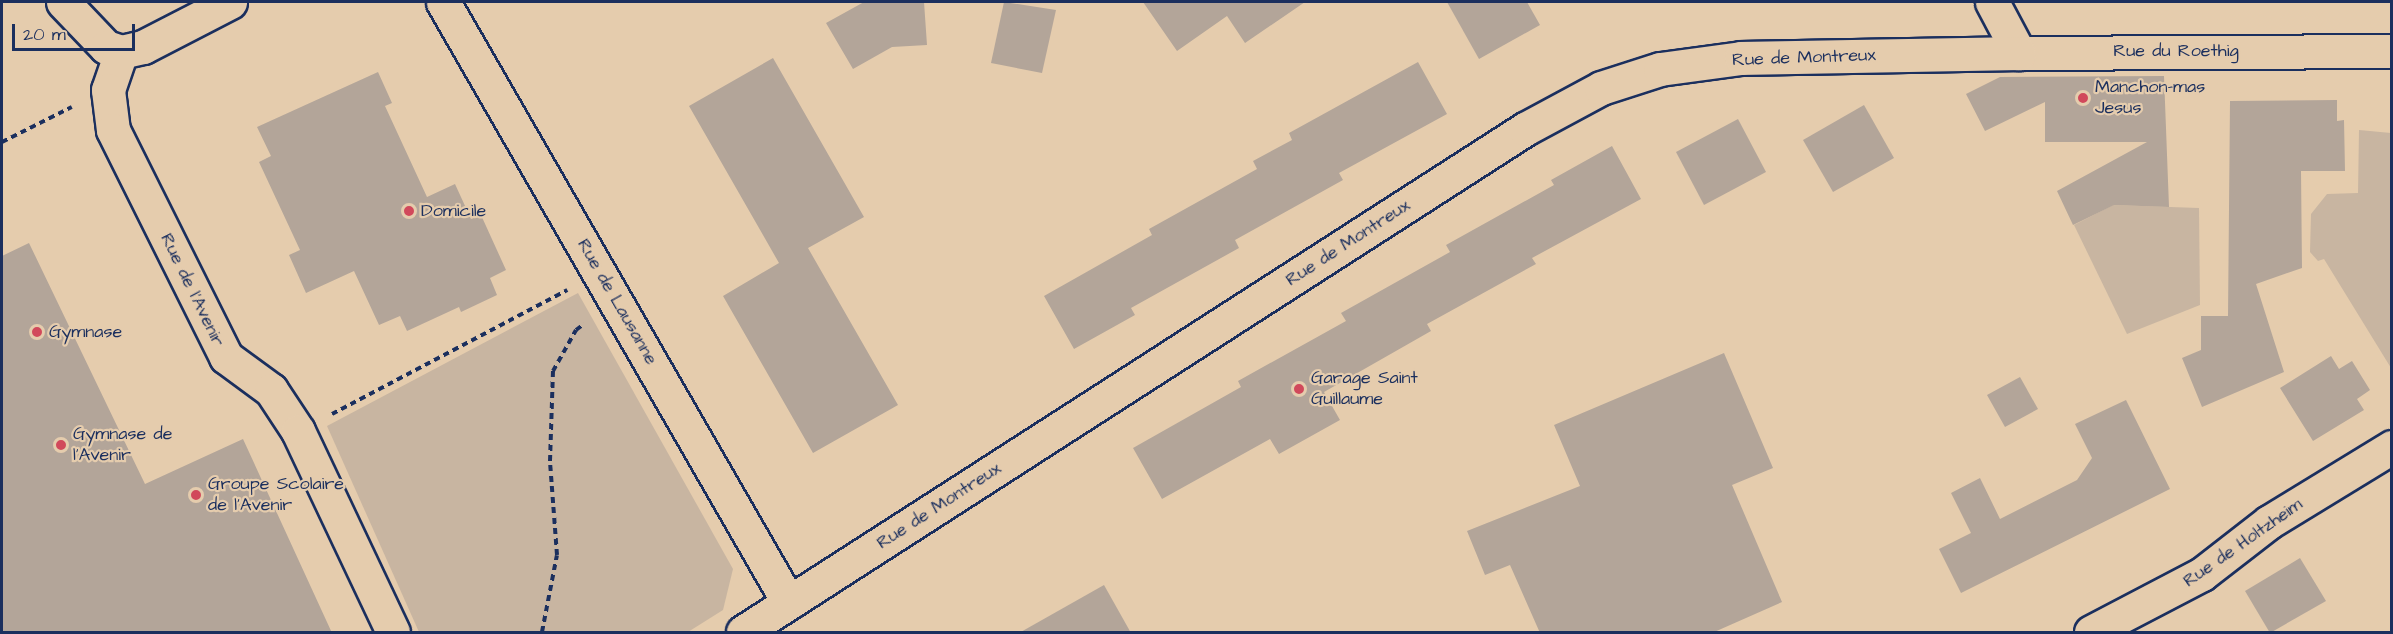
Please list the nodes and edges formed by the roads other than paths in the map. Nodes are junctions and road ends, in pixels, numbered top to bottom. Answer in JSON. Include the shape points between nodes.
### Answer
{"nodes":[{"id":1,"x":63,"y":2,"type":"edge"},
{"id":2,"x":230,"y":2,"type":"edge"},
{"id":3,"x":443,"y":2,"type":"edge"},
{"id":4,"x":1992,"y":2,"type":"edge"},
{"id":5,"x":2391,"y":51,"type":"edge"},
{"id":6,"x":121,"y":52,"type":"junction"},
{"id":7,"x":2019,"y":52,"type":"junction"},
{"id":8,"x":2391,"y":447,"type":"edge"},
{"id":9,"x":789,"y":603,"type":"junction"},
{"id":10,"x":393,"y":633,"type":"edge"},
{"id":11,"x":743,"y":633,"type":"edge"},
{"id":12,"x":2091,"y":633,"type":"edge"}],
"edges":[{"from":1,"to":6,"type":"street","via":[[106,47]]},
{"from":2,"to":6,"type":"street","via":[[143,47]]},
{"from":3,"to":9,"type":"street","name":"Rue de Lausanne"},
{"from":4,"to":7,"type":"street"},
{"from":5,"to":7,"type":"street","name":"Rue du Roethig"},
{"from":6,"to":10,"type":"street","name":"Rue de l'Avenir","via":[[108,90],[113,130],[225,357],[271,390],[298,431]]},
{"from":7,"to":9,"type":"street","name":"Rue de Montreux","via":[[1741,58],[1660,69],[1601,88],[1525,129]]},
{"from":8,"to":12,"type":"street","name":"Rue de Holtzheim","via":[[2269,522],[2202,574]]},
{"from":9,"to":11,"type":"street","name":"Rue de Montreux"}]}
